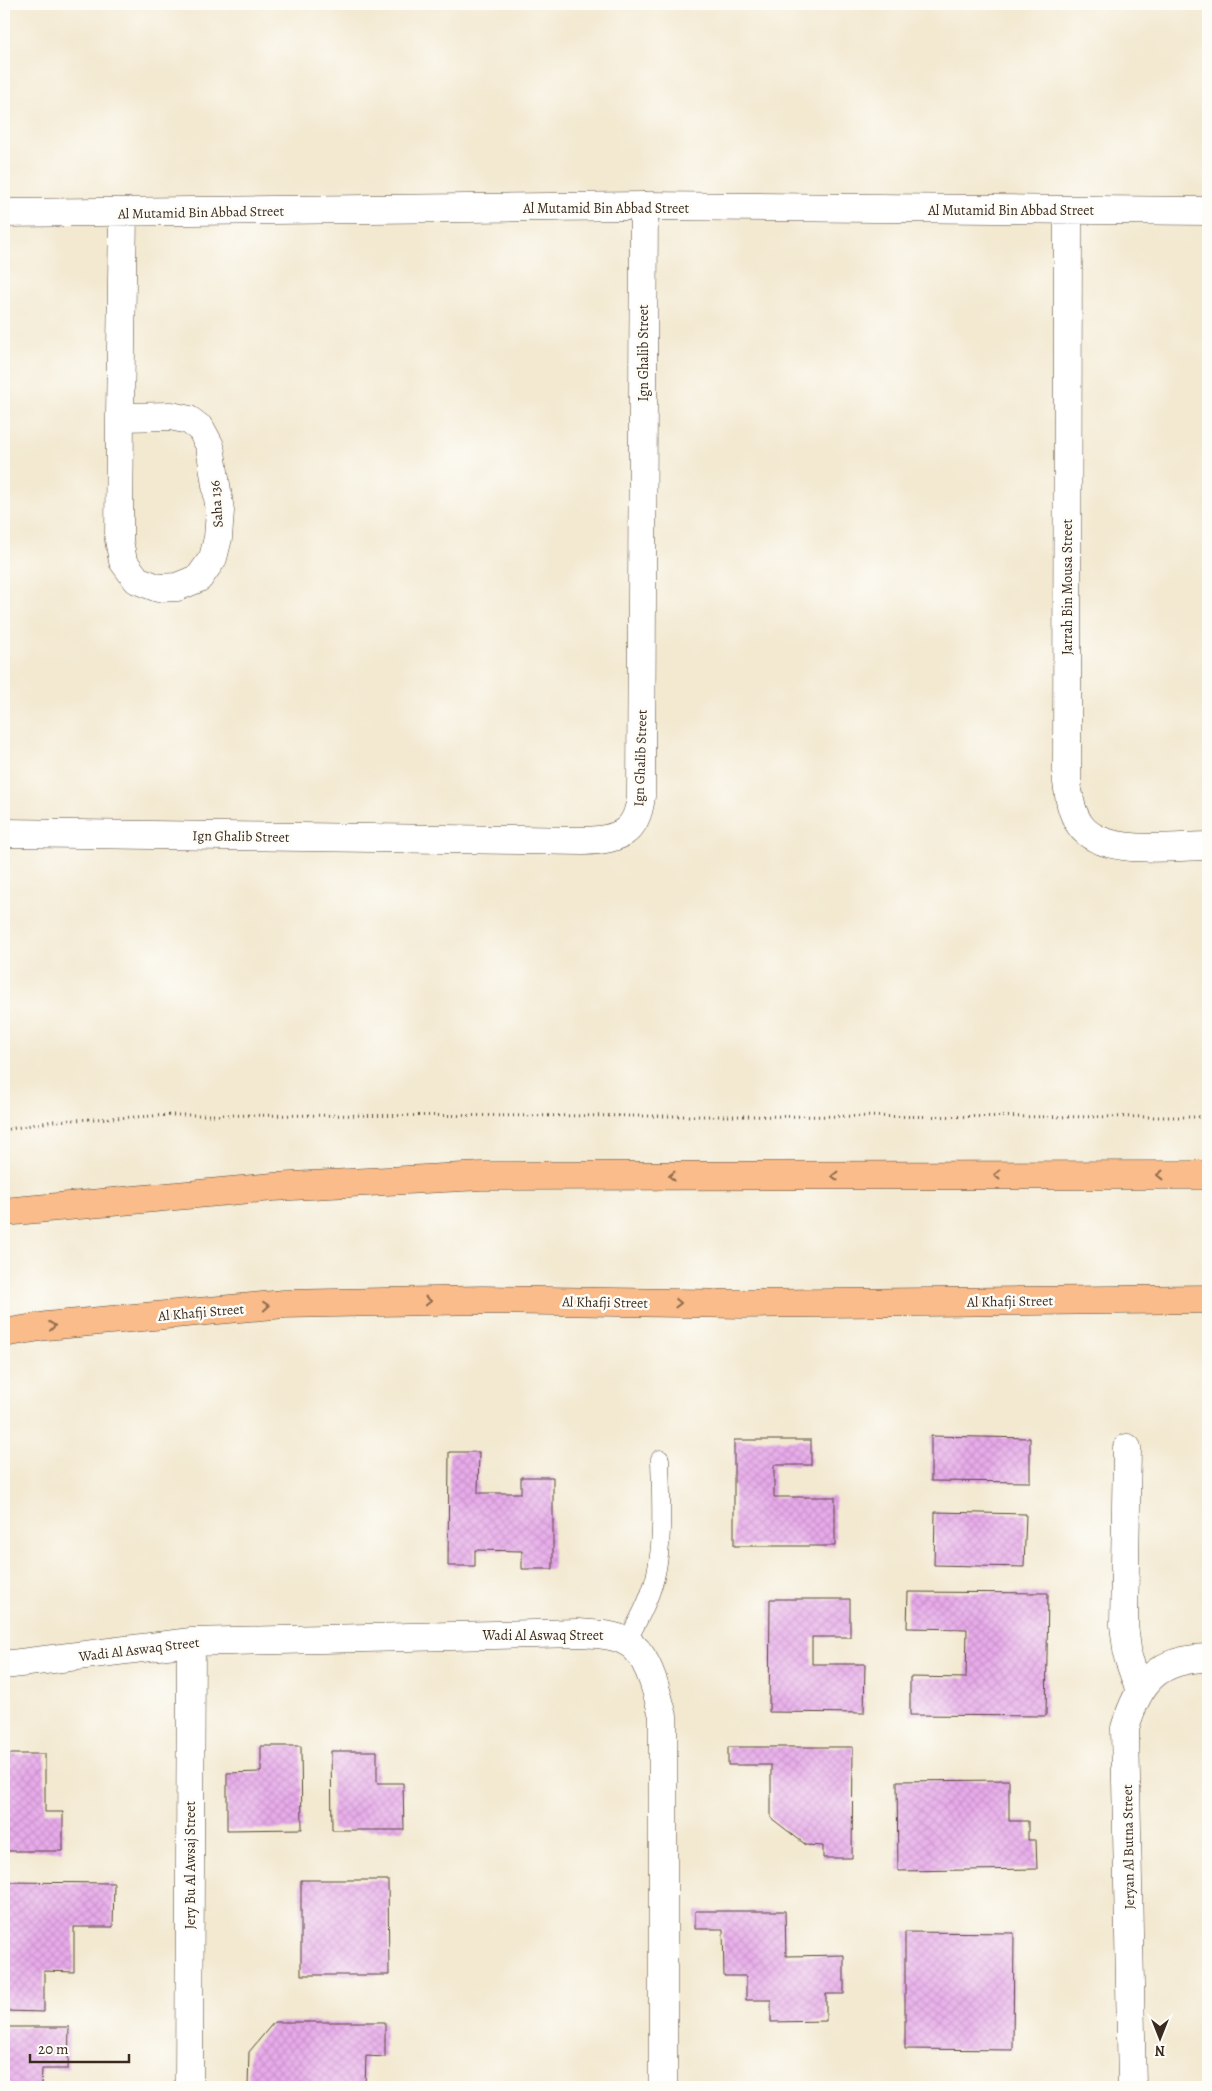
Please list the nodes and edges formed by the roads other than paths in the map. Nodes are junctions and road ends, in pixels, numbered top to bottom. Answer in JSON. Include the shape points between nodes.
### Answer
{"nodes":[{"id":1,"x":644,"y":206,"type":"junction"},
{"id":2,"x":1068,"y":210,"type":"junction"},
{"id":3,"x":1208,"y":211,"type":"edge"},
{"id":4,"x":124,"y":213,"type":"junction"},
{"id":5,"x":4,"y":214,"type":"edge"},
{"id":6,"x":120,"y":417,"type":"junction"},
{"id":7,"x":4,"y":833,"type":"edge"},
{"id":8,"x":1208,"y":846,"type":"edge"},
{"id":9,"x":1208,"y":1175,"type":"edge"},
{"id":10,"x":4,"y":1212,"type":"edge"},
{"id":11,"x":1208,"y":1299,"type":"edge"},
{"id":12,"x":4,"y":1333,"type":"edge"},
{"id":13,"x":1127,"y":1448,"type":"dead end"},
{"id":14,"x":660,"y":1459,"type":"dead end"},
{"id":15,"x":627,"y":1641,"type":"junction"},
{"id":16,"x":192,"y":1642,"type":"junction"},
{"id":17,"x":1208,"y":1658,"type":"edge"},
{"id":18,"x":4,"y":1665,"type":"edge"},
{"id":19,"x":1139,"y":1689,"type":"junction"},
{"id":20,"x":190,"y":2087,"type":"edge"},
{"id":21,"x":663,"y":2087,"type":"edge"},
{"id":22,"x":1132,"y":2087,"type":"edge"}],
"edges":[{"from":1,"to":2,"type":"street","name":"Al Mutamid Bin Abbad Street"},
{"from":1,"to":4,"type":"street","name":"Al Mutamid Bin Abbad Street"},
{"from":1,"to":7,"type":"street","name":"Ign Ghalib Street","via":[[641,796],[634,824],[614,838],[584,841]]},
{"from":2,"to":3,"type":"street","name":"Al Mutamid Bin Abbad Street"},
{"from":2,"to":8,"type":"street","name":"Jarrah Bin Mousa Street","via":[[1067,782],[1071,808],[1081,827],[1100,842],[1120,846]]},
{"from":4,"to":5,"type":"street","name":"Al Mutamid Bin Abbad Street"},
{"from":4,"to":6,"type":"street","name":"Saha 136"},
{"from":6,"to":6,"type":"street","name":"Saha 136","via":[[118,540],[123,560],[137,580],[158,588],[177,587],[199,578],[213,558],[218,538],[220,511],[210,446],[201,429],[188,420],[171,416]]},
{"from":9,"to":10,"type":"highway","one_way":true,"via":[[482,1176],[273,1187]]},
{"from":12,"to":11,"type":"highway","name":"Al Khafji Street","one_way":true,"via":[[46,1326],[284,1304],[482,1300],[742,1304]]},
{"from":13,"to":19,"type":"street","via":[[1124,1625],[1128,1657]]},
{"from":14,"to":15,"type":"lane","via":[[661,1517],[655,1577],[644,1611]]},
{"from":15,"to":16,"type":"street","name":"Wadi Al Aswaq Street","via":[[579,1632]]},
{"from":15,"to":21,"type":"street","via":[[654,1679],[663,1716]]},
{"from":16,"to":18,"type":"street","name":"Wadi Al Aswaq Street"},
{"from":16,"to":20,"type":"street","name":"Jery Bu Al Awsaj Street"},
{"from":17,"to":19,"type":"street","name":"Jeryan Al Butna Street","via":[[1188,1658],[1160,1670]]},
{"from":19,"to":22,"type":"street","name":"Jeryan Al Butna Street","via":[[1125,1728]]}]}
